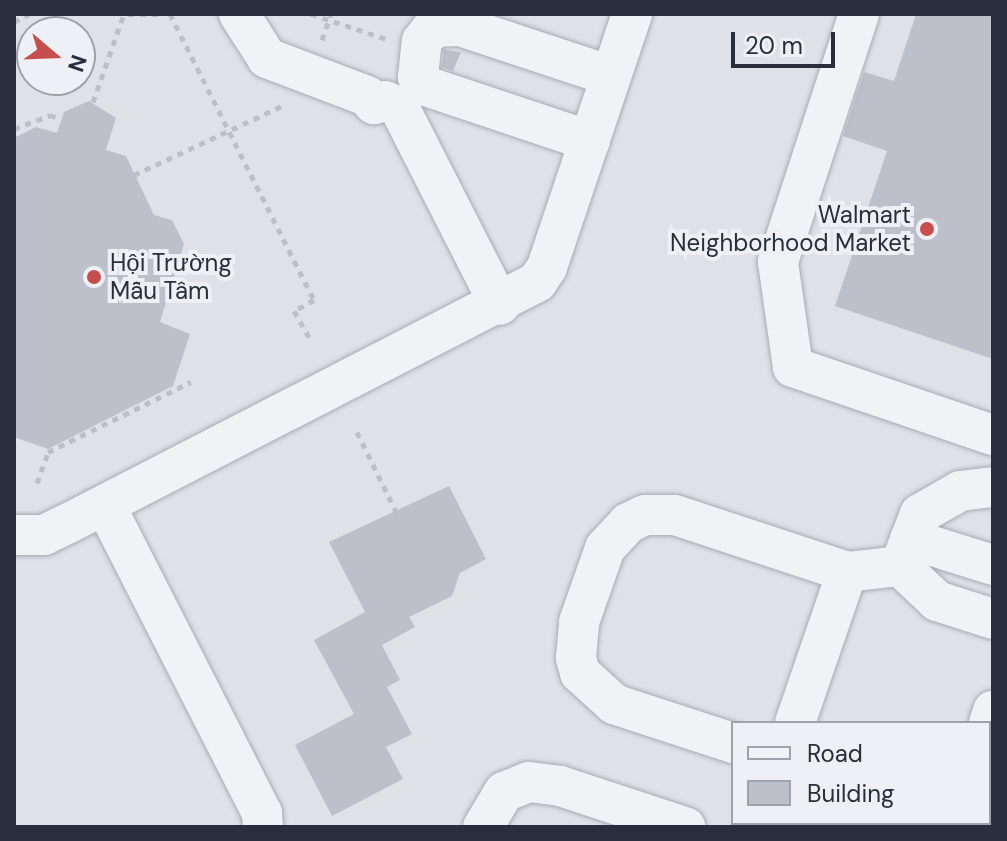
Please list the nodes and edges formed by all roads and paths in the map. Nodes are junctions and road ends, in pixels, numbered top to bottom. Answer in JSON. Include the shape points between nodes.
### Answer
{"nodes":[{"id":1,"x":29,"y":14,"type":"edge"},
{"id":2,"x":126,"y":14,"type":"edge"},
{"id":3,"x":158,"y":14,"type":"edge"},
{"id":4,"x":170,"y":14,"type":"edge"},
{"id":5,"x":239,"y":14,"type":"edge"},
{"id":6,"x":311,"y":14,"type":"edge"},
{"id":7,"x":632,"y":14,"type":"edge"},
{"id":8,"x":859,"y":14,"type":"edge"},
{"id":9,"x":14,"y":22,"type":"edge"},
{"id":10,"x":403,"y":45,"type":"dead end"},
{"id":11,"x":611,"y":76,"type":"junction"},
{"id":12,"x":412,"y":96,"type":"junction"},
{"id":13,"x":93,"y":102,"type":"dead end"},
{"id":14,"x":286,"y":103,"type":"dead end"},
{"id":15,"x":61,"y":119,"type":"dead end"},
{"id":16,"x":14,"y":129,"type":"edge"},
{"id":17,"x":229,"y":131,"type":"junction"},
{"id":18,"x":590,"y":141,"type":"junction"},
{"id":19,"x":134,"y":175,"type":"dead end"},
{"id":20,"x":500,"y":305,"type":"junction"},
{"id":21,"x":310,"y":339,"type":"dead end"},
{"id":22,"x":191,"y":382,"type":"dead end"},
{"id":23,"x":357,"y":432,"type":"dead end"},
{"id":24,"x":993,"y":435,"type":"edge"},
{"id":25,"x":37,"y":483,"type":"dead end"},
{"id":26,"x":993,"y":487,"type":"edge"},
{"id":27,"x":105,"y":505,"type":"junction"},
{"id":28,"x":403,"y":526,"type":"dead end"},
{"id":29,"x":14,"y":535,"type":"edge"},
{"id":30,"x":905,"y":553,"type":"junction"},
{"id":31,"x":993,"y":565,"type":"edge"},
{"id":32,"x":847,"y":572,"type":"junction"},
{"id":33,"x":993,"y":619,"type":"edge"},
{"id":34,"x":796,"y":721,"type":"edge"},
{"id":35,"x":731,"y":742,"type":"edge"},
{"id":36,"x":263,"y":827,"type":"edge"},
{"id":37,"x":483,"y":827,"type":"edge"},
{"id":38,"x":685,"y":827,"type":"edge"}],
"edges":[{"from":1,"to":9,"type":"path"},
{"from":2,"to":3,"type":"path"},
{"from":2,"to":13,"type":"path"},
{"from":4,"to":17,"type":"path"},
{"from":5,"to":12,"type":"lane","via":[[267,58],[367,96],[374,104]]},
{"from":6,"to":10,"type":"path"},
{"from":7,"to":11,"type":"lane"},
{"from":8,"to":24,"type":"lane","via":[[778,262],[793,367]]},
{"from":11,"to":12,"type":"lane","via":[[444,23],[422,41]]},
{"from":11,"to":18,"type":"lane"},
{"from":12,"to":18,"type":"lane"},
{"from":12,"to":20,"type":"lane"},
{"from":14,"to":17,"type":"path"},
{"from":15,"to":16,"type":"path","via":[[50,115]]},
{"from":17,"to":19,"type":"path"},
{"from":17,"to":21,"type":"path","via":[[314,300],[294,311]]},
{"from":18,"to":20,"type":"lane","via":[[547,267],[537,282]]},
{"from":20,"to":27,"type":"lane"},
{"from":22,"to":25,"type":"path","via":[[48,452]]},
{"from":23,"to":28,"type":"path"},
{"from":26,"to":30,"type":"lane","via":[[960,491],[920,514]]},
{"from":27,"to":29,"type":"lane","via":[[44,535]]},
{"from":27,"to":36,"type":"lane","via":[[262,813]]},
{"from":30,"to":31,"type":"lane"},
{"from":30,"to":32,"type":"lane"},
{"from":30,"to":33,"type":"lane","via":[[937,601]]},
{"from":32,"to":34,"type":"lane"},
{"from":32,"to":35,"type":"lane","via":[[661,514],[628,523],[605,548],[575,641],[588,685],[614,704]]},
{"from":37,"to":38,"type":"lane","via":[[504,792],[529,782],[560,786]]}]}
